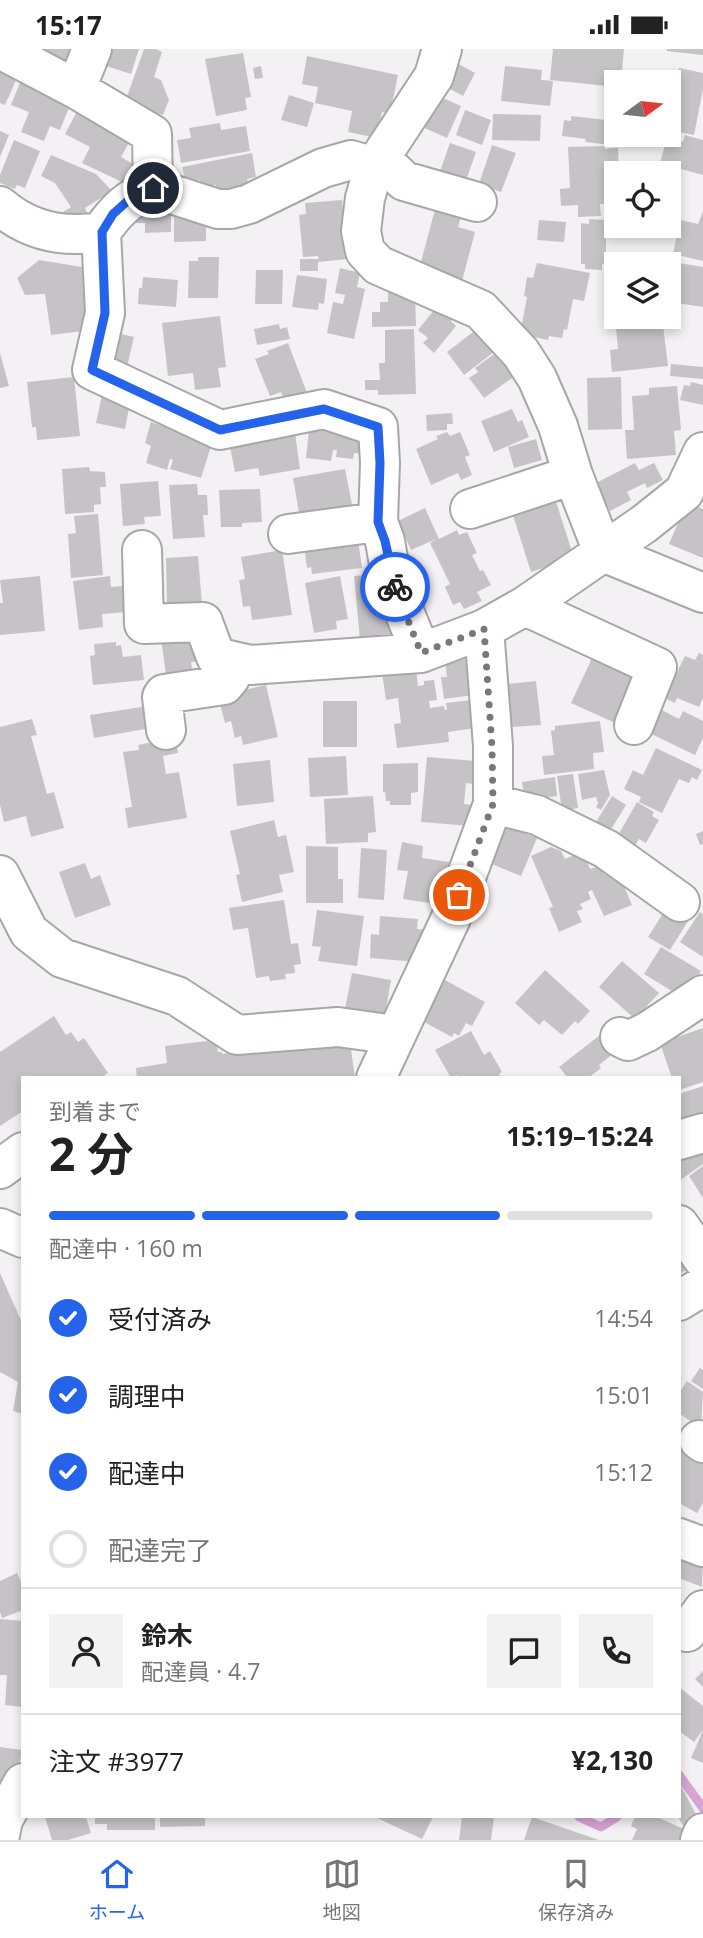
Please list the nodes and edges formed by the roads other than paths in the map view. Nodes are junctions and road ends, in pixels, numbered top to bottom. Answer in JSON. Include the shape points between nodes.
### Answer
{"nodes":[{"id":1,"x":0,"y":49,"type":"edge"},
{"id":2,"x":92,"y":49,"type":"edge"},
{"id":3,"x":442,"y":49,"type":"edge"},
{"id":4,"x":76,"y":89,"type":"junction"},
{"id":5,"x":377,"y":162,"type":"junction"},
{"id":6,"x":153,"y":188,"type":"junction"},
{"id":7,"x":477,"y":202,"type":"dead end"},
{"id":8,"x":0,"y":206,"type":"edge"},
{"id":9,"x":102,"y":232,"type":"junction"},
{"id":10,"x":703,"y":452,"type":"edge"},
{"id":11,"x":573,"y":475,"type":"junction"},
{"id":12,"x":470,"y":509,"type":"dead end"},
{"id":13,"x":378,"y":522,"type":"junction"},
{"id":14,"x":288,"y":534,"type":"dead end"},
{"id":15,"x":142,"y":551,"type":"dead end"},
{"id":16,"x":603,"y":552,"type":"junction"},
{"id":17,"x":703,"y":593,"type":"edge"},
{"id":18,"x":525,"y":606,"type":"junction"},
{"id":19,"x":484,"y":629,"type":"junction"},
{"id":20,"x":421,"y":653,"type":"junction"},
{"id":21,"x":233,"y":661,"type":"junction"},
{"id":22,"x":634,"y":725,"type":"dead end"},
{"id":23,"x":166,"y":730,"type":"dead end"},
{"id":24,"x":493,"y":804,"type":"junction"},
{"id":25,"x":0,"y":876,"type":"edge"},
{"id":26,"x":680,"y":902,"type":"dead end"},
{"id":27,"x":703,"y":995,"type":"edge"},
{"id":28,"x":395,"y":1035,"type":"junction"},
{"id":29,"x":620,"y":1037,"type":"dead end"},
{"id":30,"x":377,"y":1076,"type":"edge"},
{"id":31,"x":703,"y":1133,"type":"edge"},
{"id":32,"x":681,"y":1139,"type":"edge"},
{"id":33,"x":21,"y":1153,"type":"edge"},
{"id":34,"x":0,"y":1169,"type":"edge"},
{"id":35,"x":0,"y":1228,"type":"edge"},
{"id":36,"x":681,"y":1228,"type":"edge"},
{"id":37,"x":21,"y":1237,"type":"edge"},
{"id":38,"x":703,"y":1259,"type":"edge"},
{"id":39,"x":703,"y":1286,"type":"edge"},
{"id":40,"x":681,"y":1300,"type":"edge"},
{"id":41,"x":681,"y":1539,"type":"edge"},
{"id":42,"x":703,"y":1547,"type":"edge"},
{"id":43,"x":21,"y":1787,"type":"edge"},
{"id":44,"x":703,"y":1833,"type":"edge"},
{"id":45,"x":0,"y":1835,"type":"edge"},
{"id":46,"x":700,"y":1840,"type":"edge"}],
"edges":[{"from":1,"to":4,"type":"street"},
{"from":2,"to":4,"type":"street"},
{"from":3,"to":5,"type":"street","via":[[435,76]]},
{"from":4,"to":6,"type":"street","via":[[152,134]]},
{"from":5,"to":6,"type":"street","via":[[351,160],[323,168],[231,209]]},
{"from":5,"to":7,"type":"street","via":[[404,181]]},
{"from":5,"to":11,"type":"street","via":[[365,198],[361,231],[365,250],[378,265],[481,310],[515,346],[537,378]]},
{"from":6,"to":9,"type":"street","via":[[132,197]]},
{"from":8,"to":9,"type":"street","via":[[14,219],[46,231],[76,236]]},
{"from":9,"to":13,"type":"street","via":[[105,313],[92,370],[220,430],[324,409],[378,427]]},
{"from":10,"to":16,"type":"street","via":[[684,492]]},
{"from":11,"to":12,"type":"street"},
{"from":11,"to":16,"type":"street"},
{"from":13,"to":14,"type":"street"},
{"from":13,"to":20,"type":"street","via":[[392,582]]},
{"from":15,"to":21,"type":"street","via":[[144,624],[204,622],[216,657]]},
{"from":16,"to":17,"type":"street"},
{"from":16,"to":18,"type":"street"},
{"from":18,"to":19,"type":"street"},
{"from":18,"to":22,"type":"street","via":[[657,667]]},
{"from":19,"to":20,"type":"street"},
{"from":19,"to":24,"type":"street"},
{"from":20,"to":21,"type":"street","via":[[250,665]]},
{"from":21,"to":23,"type":"street","via":[[224,685],[164,694]]},
{"from":24,"to":26,"type":"street","via":[[537,815],[606,849]]},
{"from":24,"to":28,"type":"street","via":[[451,918]]},
{"from":25,"to":28,"type":"street","via":[[29,932],[62,958],[177,996],[237,1035],[338,1027]]},
{"from":27,"to":29,"type":"street","via":[[647,1032],[628,1041]]},
{"from":28,"to":30,"type":"street"},
{"from":31,"to":32,"type":"street"},
{"from":33,"to":34,"type":"street"},
{"from":35,"to":37,"type":"street"},
{"from":36,"to":38,"type":"street"},
{"from":39,"to":40,"type":"street"},
{"from":41,"to":42,"type":"street"},
{"from":43,"to":45,"type":"street"},
{"from":44,"to":46,"type":"street"}]}
